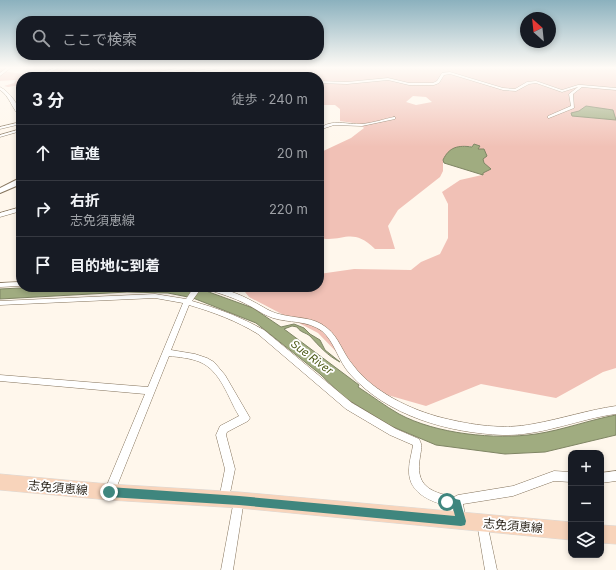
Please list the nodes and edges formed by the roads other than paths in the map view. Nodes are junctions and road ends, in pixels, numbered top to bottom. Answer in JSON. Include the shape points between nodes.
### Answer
{"nodes":[{"id":1,"x":8,"y":94,"type":"edge"},
{"id":2,"x":572,"y":94,"type":"edge"},
{"id":3,"x":16,"y":110,"type":"edge"},
{"id":4,"x":549,"y":117,"type":"dead end"},
{"id":5,"x":394,"y":118,"type":"dead end"},
{"id":6,"x":16,"y":124,"type":"edge"},
{"id":7,"x":324,"y":126,"type":"edge"},
{"id":8,"x":0,"y":128,"type":"edge"},
{"id":9,"x":16,"y":131,"type":"edge"},
{"id":10,"x":0,"y":136,"type":"edge"},
{"id":11,"x":16,"y":184,"type":"edge"},
{"id":12,"x":0,"y":191,"type":"edge"},
{"id":13,"x":16,"y":210,"type":"edge"},
{"id":14,"x":0,"y":215,"type":"edge"},
{"id":15,"x":16,"y":284,"type":"edge"},
{"id":16,"x":0,"y":285,"type":"edge"},
{"id":17,"x":194,"y":292,"type":"edge"},
{"id":18,"x":222,"y":292,"type":"edge"},
{"id":19,"x":187,"y":302,"type":"junction"},
{"id":20,"x":0,"y":303,"type":"edge"},
{"id":21,"x":167,"y":353,"type":"junction"},
{"id":22,"x":0,"y":378,"type":"edge"},
{"id":23,"x":150,"y":391,"type":"junction"},
{"id":24,"x":616,"y":410,"type":"edge"},
{"id":25,"x":616,"y":476,"type":"edge"},
{"id":26,"x":568,"y":477,"type":"edge"},
{"id":27,"x":604,"y":478,"type":"edge"},
{"id":28,"x":0,"y":482,"type":"edge"},
{"id":29,"x":109,"y":492,"type":"junction"},
{"id":30,"x":231,"y":500,"type":"junction"},
{"id":31,"x":457,"y":503,"type":"junction"},
{"id":32,"x":461,"y":521,"type":"junction"},
{"id":33,"x":482,"y":523,"type":"junction"},
{"id":34,"x":568,"y":531,"type":"edge"},
{"id":35,"x":604,"y":534,"type":"edge"},
{"id":36,"x":616,"y":535,"type":"edge"},
{"id":37,"x":227,"y":570,"type":"edge"},
{"id":38,"x":491,"y":570,"type":"edge"}],
"edges":[{"from":1,"to":3,"type":"street"},
{"from":2,"to":4,"type":"street","via":[[573,107]]},
{"from":5,"to":7,"type":"street","via":[[361,125],[338,123]]},
{"from":6,"to":8,"type":"street"},
{"from":9,"to":10,"type":"street"},
{"from":11,"to":12,"type":"street"},
{"from":13,"to":14,"type":"street"},
{"from":15,"to":16,"type":"street"},
{"from":17,"to":19,"type":"street"},
{"from":18,"to":24,"type":"street","via":[[274,315],[310,320],[325,330],[349,368],[382,396],[413,412],[439,421],[480,430],[522,430]]},
{"from":19,"to":20,"type":"street","via":[[144,296]]},
{"from":19,"to":21,"type":"street"},
{"from":19,"to":31,"type":"street","via":[[246,323],[289,354],[349,406],[393,432],[416,442],[416,483],[437,498]]},
{"from":21,"to":23,"type":"street"},
{"from":21,"to":30,"type":"street","via":[[189,355],[205,360],[222,376],[245,418],[223,429],[221,435],[230,469]]},
{"from":22,"to":23,"type":"street"},
{"from":23,"to":29,"type":"street"},
{"from":25,"to":27,"type":"street"},
{"from":26,"to":31,"type":"street","via":[[554,476],[512,491],[458,500]]},
{"from":28,"to":29,"type":"main road","name":"志免須恵線"},
{"from":29,"to":30,"type":"main road","name":"志免須恵線"},
{"from":30,"to":32,"type":"main road","name":"志免須恵線"},
{"from":30,"to":37,"type":"street"},
{"from":31,"to":32,"type":"street"},
{"from":32,"to":33,"type":"main road","name":"志免須恵線"},
{"from":33,"to":34,"type":"main road","name":"志免須恵線"},
{"from":33,"to":38,"type":"street"},
{"from":35,"to":36,"type":"main road"}]}
